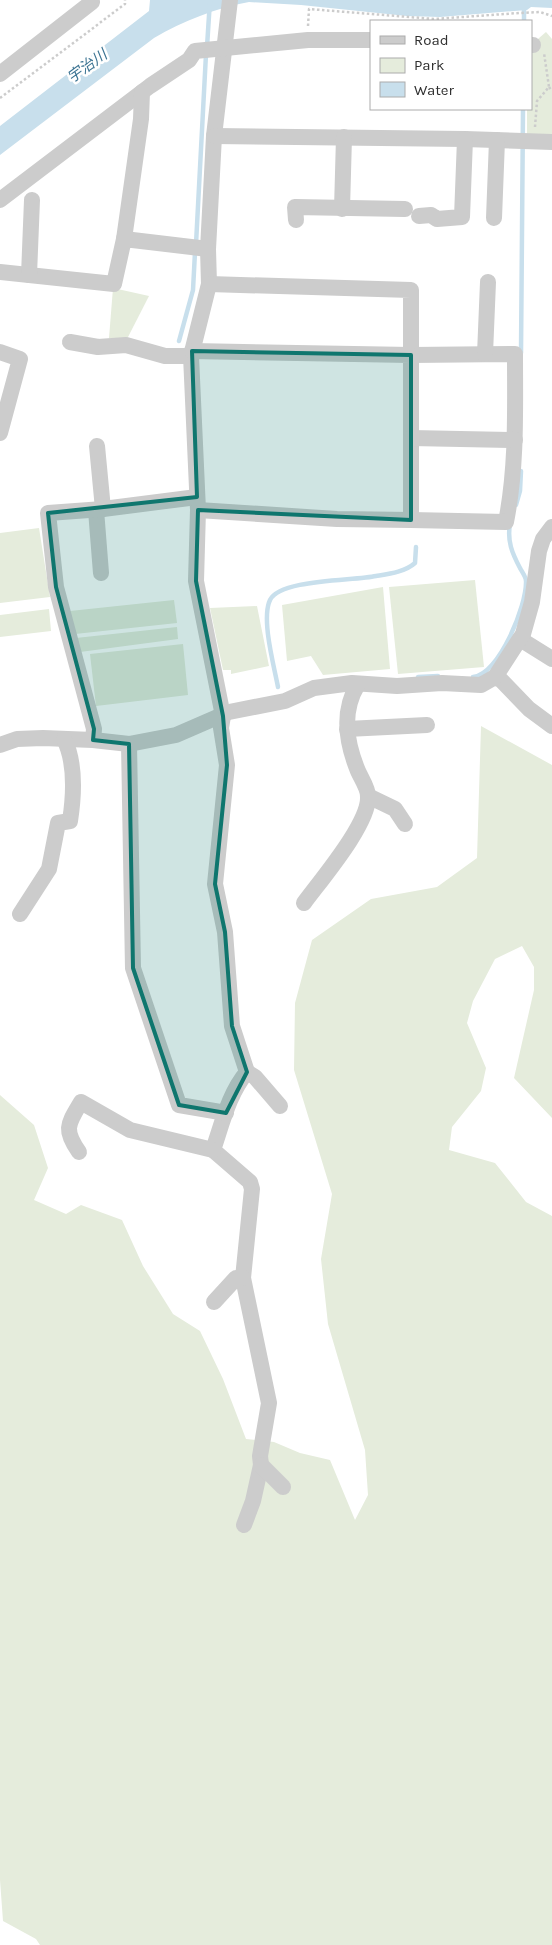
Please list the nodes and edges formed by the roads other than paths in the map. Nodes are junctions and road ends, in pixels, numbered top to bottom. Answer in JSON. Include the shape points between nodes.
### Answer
{"nodes":[{"id":1,"x":90,"y":0,"type":"edge"},
{"id":2,"x":230,"y":0,"type":"edge"},
{"id":3,"x":370,"y":40,"type":"edge"},
{"id":4,"x":226,"y":41,"type":"junction"},
{"id":5,"x":0,"y":74,"type":"edge"},
{"id":6,"x":142,"y":92,"type":"junction"},
{"id":7,"x":214,"y":136,"type":"junction"},
{"id":8,"x":344,"y":137,"type":"junction"},
{"id":9,"x":465,"y":139,"type":"junction"},
{"id":10,"x":497,"y":140,"type":"junction"},
{"id":11,"x":552,"y":142,"type":"edge"},
{"id":12,"x":0,"y":200,"type":"edge"},
{"id":13,"x":32,"y":200,"type":"dead end"},
{"id":14,"x":342,"y":209,"type":"junction"},
{"id":15,"x":494,"y":218,"type":"dead end"},
{"id":16,"x":296,"y":220,"type":"dead end"},
{"id":17,"x":124,"y":239,"type":"junction"},
{"id":18,"x":197,"y":248,"type":"junction"},
{"id":19,"x":0,"y":272,"type":"edge"},
{"id":20,"x":29,"y":275,"type":"junction"},
{"id":21,"x":488,"y":282,"type":"dead end"},
{"id":22,"x":209,"y":284,"type":"junction"},
{"id":23,"x":70,"y":342,"type":"dead end"},
{"id":24,"x":0,"y":352,"type":"edge"},
{"id":25,"x":192,"y":354,"type":"junction"},
{"id":26,"x":485,"y":354,"type":"junction"},
{"id":27,"x":412,"y":355,"type":"junction"},
{"id":28,"x":4,"y":401,"type":"edge"},
{"id":29,"x":0,"y":433,"type":"edge"},
{"id":30,"x":411,"y":438,"type":"junction"},
{"id":31,"x":515,"y":440,"type":"junction"},
{"id":32,"x":97,"y":446,"type":"dead end"},
{"id":33,"x":197,"y":504,"type":"junction"},
{"id":34,"x":100,"y":510,"type":"junction"},
{"id":35,"x":410,"y":520,"type":"junction"},
{"id":36,"x":552,"y":527,"type":"edge"},
{"id":37,"x":101,"y":574,"type":"dead end"},
{"id":38,"x":520,"y":639,"type":"junction"},
{"id":39,"x":552,"y":659,"type":"edge"},
{"id":40,"x":495,"y":677,"type":"junction"},
{"id":41,"x":358,"y":684,"type":"junction"},
{"id":42,"x":223,"y":716,"type":"junction"},
{"id":43,"x":427,"y":726,"type":"dead end"},
{"id":44,"x":552,"y":726,"type":"edge"},
{"id":45,"x":346,"y":729,"type":"junction"},
{"id":46,"x":64,"y":740,"type":"junction"},
{"id":47,"x":93,"y":740,"type":"junction"},
{"id":48,"x":129,"y":744,"type":"junction"},
{"id":49,"x":0,"y":745,"type":"edge"},
{"id":50,"x":368,"y":796,"type":"junction"},
{"id":51,"x":405,"y":824,"type":"dead end"},
{"id":52,"x":304,"y":903,"type":"dead end"},
{"id":53,"x":20,"y":914,"type":"dead end"},
{"id":54,"x":246,"y":1072,"type":"junction"},
{"id":55,"x":280,"y":1106,"type":"dead end"},
{"id":56,"x":226,"y":1113,"type":"junction"},
{"id":57,"x":213,"y":1150,"type":"junction"},
{"id":58,"x":79,"y":1152,"type":"dead end"},
{"id":59,"x":243,"y":1278,"type":"junction"},
{"id":60,"x":214,"y":1302,"type":"dead end"},
{"id":61,"x":261,"y":1466,"type":"junction"},
{"id":62,"x":283,"y":1487,"type":"dead end"},
{"id":63,"x":244,"y":1525,"type":"dead end"}],
"edges":[{"from":1,"to":5,"type":"street","via":[[92,2]]},
{"from":2,"to":4,"type":"street"},
{"from":3,"to":4,"type":"street"},
{"from":4,"to":6,"type":"street","via":[[195,51],[189,60]]},
{"from":4,"to":7,"type":"street"},
{"from":6,"to":12,"type":"street"},
{"from":6,"to":17,"type":"street"},
{"from":7,"to":8,"type":"street"},
{"from":7,"to":18,"type":"street"},
{"from":8,"to":9,"type":"street"},
{"from":8,"to":14,"type":"street"},
{"from":9,"to":10,"type":"street"},
{"from":9,"to":14,"type":"street","via":[[462,217],[436,219],[412,212]]},
{"from":10,"to":11,"type":"street"},
{"from":10,"to":15,"type":"street"},
{"from":13,"to":20,"type":"street"},
{"from":14,"to":16,"type":"street","via":[[295,207]]},
{"from":17,"to":18,"type":"street"},
{"from":17,"to":20,"type":"street","via":[[114,284]]},
{"from":18,"to":22,"type":"street"},
{"from":19,"to":20,"type":"street"},
{"from":21,"to":26,"type":"street"},
{"from":22,"to":25,"type":"street"},
{"from":22,"to":27,"type":"street","via":[[411,290]]},
{"from":23,"to":25,"type":"street","via":[[98,348],[126,345],[165,356]]},
{"from":24,"to":28,"type":"street","via":[[20,359]]},
{"from":25,"to":27,"type":"street"},
{"from":25,"to":33,"type":"street"},
{"from":26,"to":27,"type":"street"},
{"from":26,"to":31,"type":"street","via":[[515,354]]},
{"from":27,"to":30,"type":"street"},
{"from":28,"to":29,"type":"street"},
{"from":30,"to":31,"type":"street"},
{"from":30,"to":35,"type":"street"},
{"from":31,"to":35,"type":"street","via":[[506,522]]},
{"from":32,"to":34,"type":"street"},
{"from":33,"to":34,"type":"street"},
{"from":33,"to":35,"type":"street","via":[[337,519]]},
{"from":33,"to":42,"type":"street","via":[[196,582]]},
{"from":34,"to":37,"type":"street"},
{"from":34,"to":47,"type":"street","via":[[48,514],[56,587],[94,729]]},
{"from":36,"to":38,"type":"street","via":[[538,551],[530,616]]},
{"from":38,"to":39,"type":"street"},
{"from":38,"to":40,"type":"street"},
{"from":40,"to":41,"type":"street","via":[[481,685]]},
{"from":40,"to":44,"type":"street"},
{"from":41,"to":42,"type":"street","via":[[314,688],[285,700]]},
{"from":41,"to":45,"type":"street","via":[[348,708]]},
{"from":42,"to":48,"type":"street","via":[[176,735]]},
{"from":42,"to":54,"type":"street","via":[[226,766],[216,884],[225,932],[232,1026]]},
{"from":43,"to":45,"type":"street"},
{"from":45,"to":50,"type":"street"},
{"from":46,"to":47,"type":"street"},
{"from":46,"to":49,"type":"street","via":[[17,739]]},
{"from":46,"to":53,"type":"street","via":[[72,775],[70,821],[58,823],[49,869]]},
{"from":47,"to":48,"type":"street"},
{"from":48,"to":56,"type":"street","via":[[134,968],[179,1105]]},
{"from":50,"to":51,"type":"street","via":[[395,809]]},
{"from":50,"to":52,"type":"street","via":[[362,819]]},
{"from":54,"to":55,"type":"street"},
{"from":54,"to":56,"type":"street"},
{"from":56,"to":57,"type":"street"},
{"from":57,"to":58,"type":"street","via":[[130,1130],[81,1102],[68,1124]]},
{"from":57,"to":59,"type":"street","via":[[250,1182],[252,1189]]},
{"from":59,"to":60,"type":"street","via":[[236,1278]]},
{"from":59,"to":61,"type":"street","via":[[269,1403]]},
{"from":61,"to":62,"type":"street"},
{"from":61,"to":63,"type":"street"}]}
